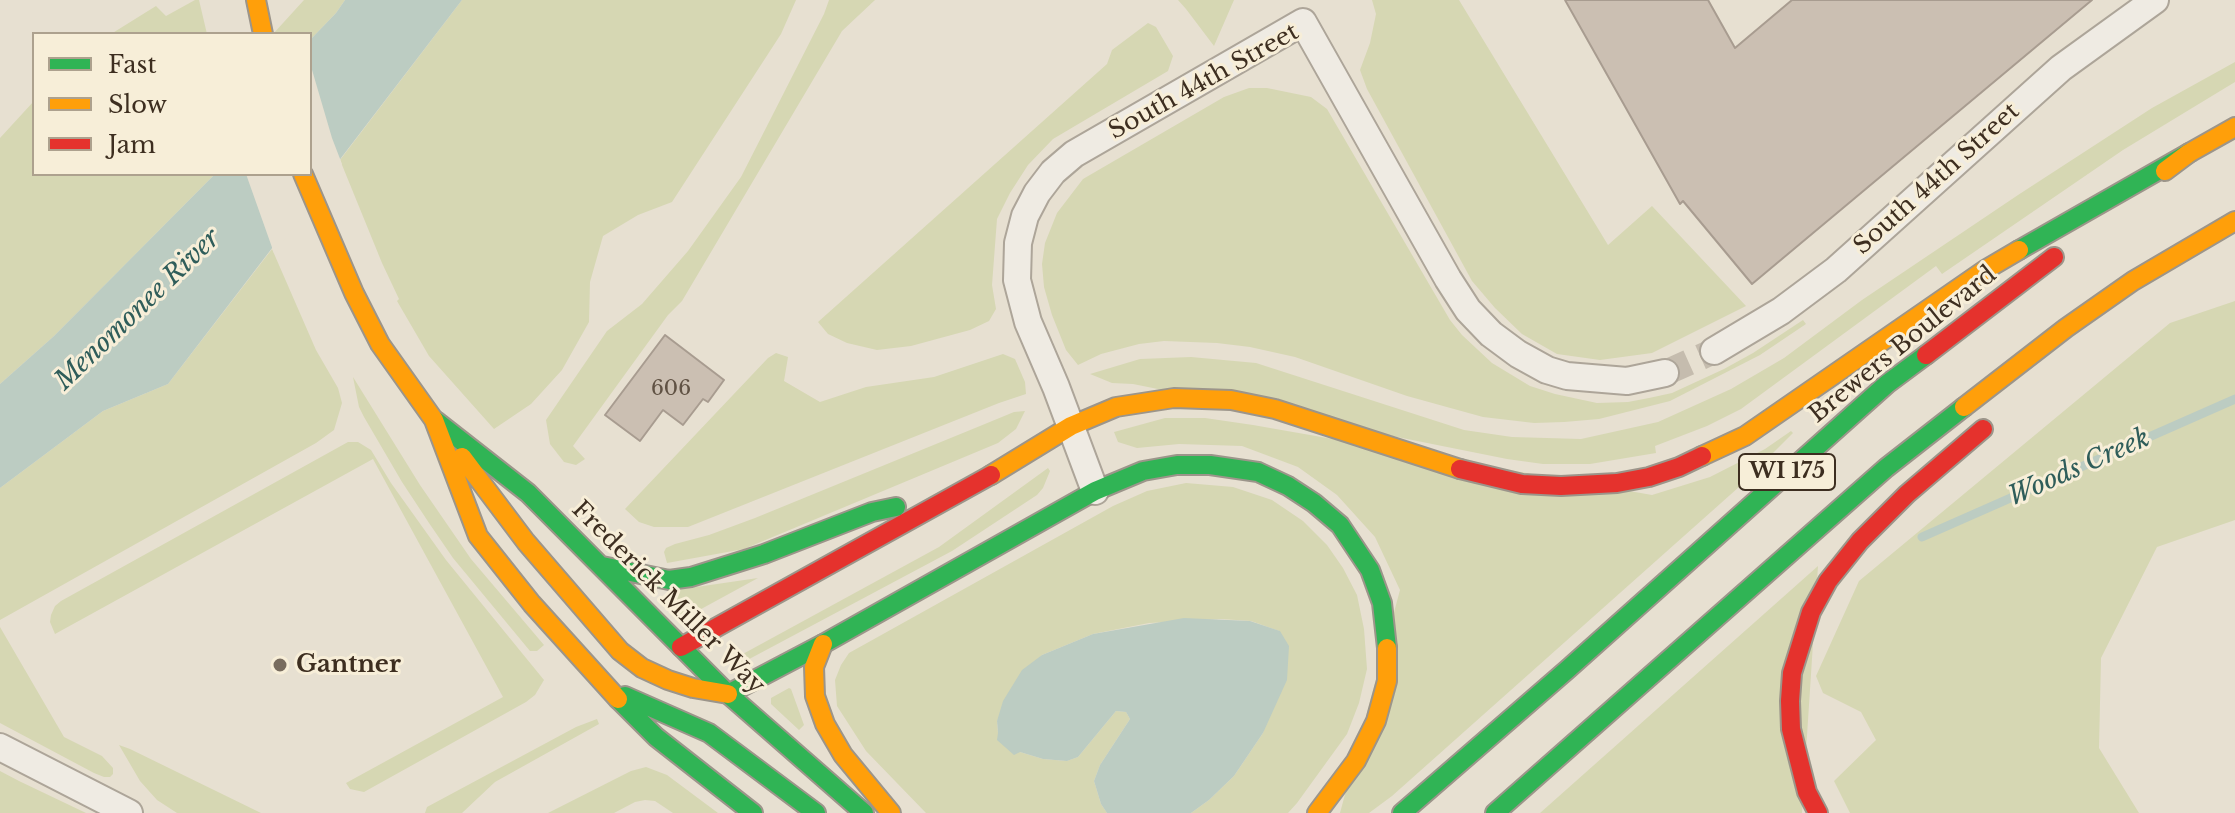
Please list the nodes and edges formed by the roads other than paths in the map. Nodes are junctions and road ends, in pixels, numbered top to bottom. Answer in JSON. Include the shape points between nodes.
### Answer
{"nodes":[{"id":1,"x":256,"y":0,"type":"edge"},
{"id":2,"x":2155,"y":0,"type":"edge"},
{"id":3,"x":263,"y":32,"type":"edge"},
{"id":4,"x":2235,"y":127,"type":"edge"},
{"id":5,"x":2189,"y":153,"type":"junction"},
{"id":6,"x":304,"y":176,"type":"edge"},
{"id":7,"x":2235,"y":221,"type":"edge"},
{"id":8,"x":2088,"y":230,"type":"dead end"},
{"id":9,"x":2235,"y":231,"type":"edge"},
{"id":10,"x":2063,"y":249,"type":"dead end"},
{"id":11,"x":2160,"y":287,"type":"dead end"},
{"id":12,"x":1714,"y":351,"type":"tunnel mouth"},
{"id":13,"x":1665,"y":373,"type":"tunnel mouth"},
{"id":14,"x":434,"y":420,"type":"junction"},
{"id":15,"x":1992,"y":421,"type":"dead end"},
{"id":16,"x":1071,"y":426,"type":"junction"},
{"id":17,"x":968,"y":489,"type":"junction"},
{"id":18,"x":1095,"y":491,"type":"junction"},
{"id":19,"x":602,"y":566,"type":"junction"},
{"id":20,"x":823,"y":644,"type":"junction"},
{"id":21,"x":681,"y":647,"type":"junction"},
{"id":22,"x":624,"y":678,"type":"junction"},
{"id":23,"x":728,"y":694,"type":"junction"},
{"id":24,"x":683,"y":721,"type":"junction"},
{"id":25,"x":656,"y":737,"type":"junction"},
{"id":26,"x":0,"y":747,"type":"edge"},
{"id":27,"x":129,"y":813,"type":"edge"},
{"id":28,"x":753,"y":813,"type":"edge"},
{"id":29,"x":816,"y":813,"type":"edge"},
{"id":30,"x":864,"y":813,"type":"edge"},
{"id":31,"x":891,"y":813,"type":"edge"},
{"id":32,"x":1317,"y":813,"type":"edge"},
{"id":33,"x":1402,"y":813,"type":"edge"},
{"id":34,"x":1495,"y":813,"type":"edge"},
{"id":35,"x":1818,"y":813,"type":"edge"}],
"edges":[{"from":1,"to":3,"type":"main road"},
{"from":2,"to":12,"type":"street","name":"South 44th Street","via":[[2061,68],[1836,270]]},
{"from":4,"to":5,"type":"main road"},
{"from":5,"to":8,"type":"main road"},
{"from":5,"to":16,"type":"main road","via":[[1985,270],[1760,427],[1717,451],[1649,477],[1617,483],[1522,484],[1464,471],[1275,409],[1210,398],[1116,407]]},
{"from":6,"to":14,"type":"main road","name":"Frederick Miller Way","via":[[380,344]]},
{"from":7,"to":34,"type":"main road","number":"WI 175","via":[[2133,281],[1886,468]]},
{"from":9,"to":11,"type":"main road"},
{"from":10,"to":33,"type":"main road","name":"Brewers Boulevard","number":"WI 175","via":[[1887,384]]},
{"from":13,"to":16,"type":"street","name":"South 44th Street","via":[[1627,381],[1567,376],[1518,354],[1491,334],[1448,279],[1303,22],[1074,154],[1037,193],[1018,243],[1017,280],[1028,322]]},
{"from":14,"to":19,"type":"main road","name":"Frederick Miller Way","via":[[528,493]]},
{"from":14,"to":22,"type":"main road","via":[[613,645]]},
{"from":14,"to":22,"type":"main road","name":"Frederick Miller Way","via":[[478,536],[532,604]]},
{"from":15,"to":35,"type":"main road","via":[[1860,541],[1811,612],[1792,673],[1790,701],[1791,729],[1807,792]]},
{"from":16,"to":17,"type":"main road"},
{"from":16,"to":18,"type":"street","name":"South 44th Street"},
{"from":17,"to":19,"type":"main road","via":[[872,512],[691,577],[669,580]]},
{"from":17,"to":21,"type":"main road"},
{"from":18,"to":20,"type":"main road"},
{"from":18,"to":32,"type":"main road","via":[[1143,471],[1210,465],[1258,472],[1288,486],[1340,525],[1370,570],[1382,603],[1387,681],[1376,721],[1356,761]]},
{"from":19,"to":21,"type":"main road","name":"Frederick Miller Way"},
{"from":20,"to":23,"type":"main road"},
{"from":20,"to":31,"type":"main road","via":[[814,667],[815,696],[825,724],[843,755]]},
{"from":21,"to":22,"type":"main road"},
{"from":21,"to":23,"type":"main road","name":"Frederick Miller Way"},
{"from":22,"to":23,"type":"main road","via":[[668,680]]},
{"from":22,"to":24,"type":"main road"},
{"from":22,"to":25,"type":"main road","name":"Frederick Miller Way"},
{"from":23,"to":24,"type":"main road"},
{"from":23,"to":30,"type":"main road","name":"Frederick Miller Way"},
{"from":24,"to":25,"type":"main road"},
{"from":24,"to":29,"type":"main road","via":[[709,733]]},
{"from":25,"to":28,"type":"main road","name":"Frederick Miller Way"},
{"from":26,"to":27,"type":"street"}]}
